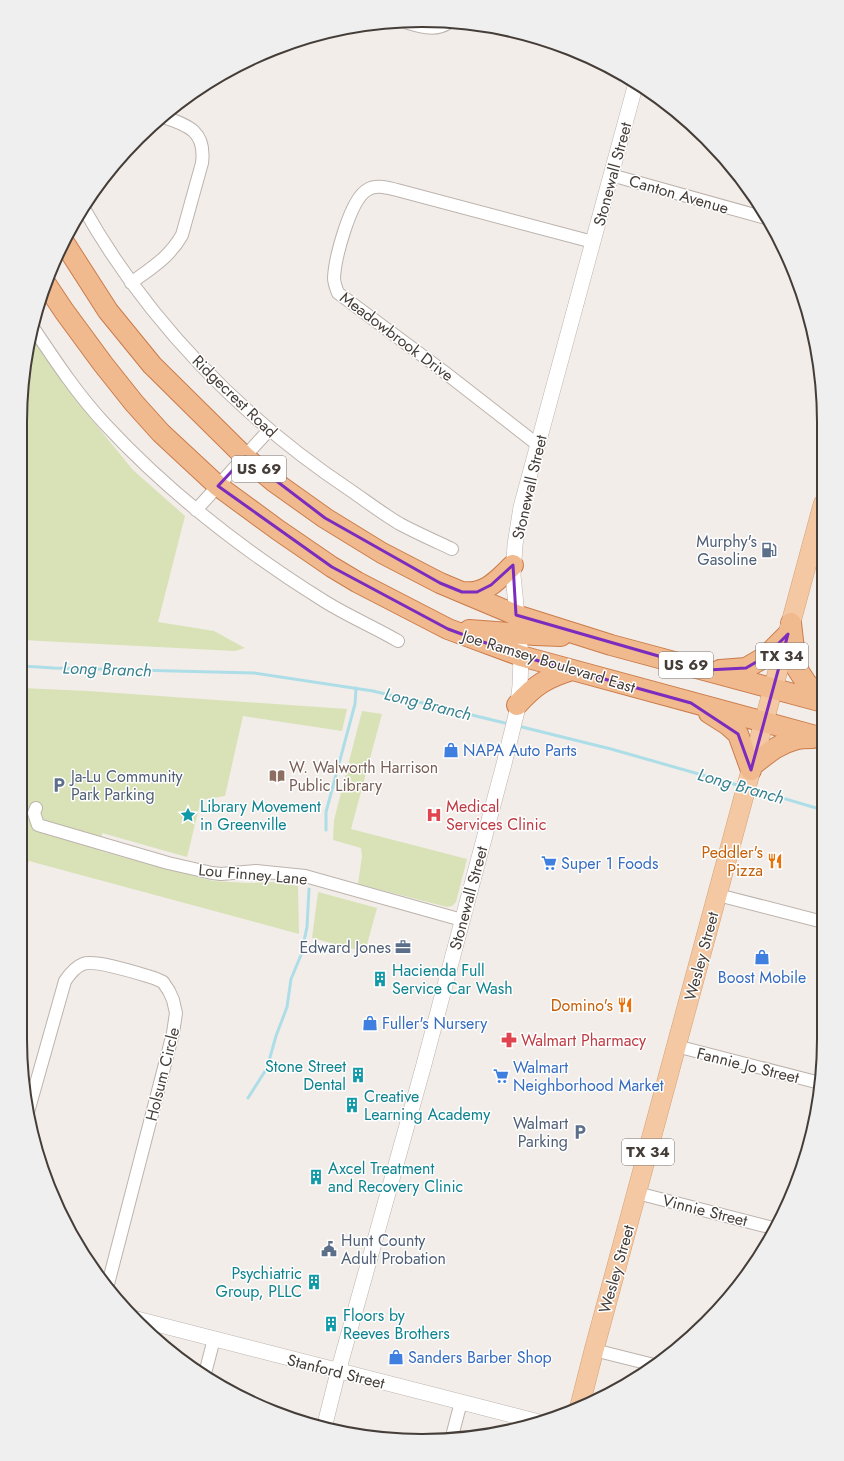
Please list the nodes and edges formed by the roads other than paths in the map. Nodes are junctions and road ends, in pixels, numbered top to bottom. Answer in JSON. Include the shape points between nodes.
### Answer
{"nodes":[{"id":1,"x":634,"y":89,"type":"edge"},
{"id":2,"x":170,"y":119,"type":"edge"},
{"id":3,"x":611,"y":175,"type":"junction"},
{"id":4,"x":87,"y":213,"type":"edge"},
{"id":5,"x":758,"y":216,"type":"edge"},
{"id":6,"x":593,"y":242,"type":"junction"},
{"id":7,"x":68,"y":248,"type":"edge"},
{"id":8,"x":131,"y":283,"type":"junction"},
{"id":9,"x":50,"y":290,"type":"edge"},
{"id":10,"x":37,"y":334,"type":"edge"},
{"id":11,"x":269,"y":430,"type":"junction"},
{"id":12,"x":538,"y":445,"type":"junction"},
{"id":13,"x":245,"y":457,"type":"junction"},
{"id":14,"x":218,"y":486,"type":"junction"},
{"id":15,"x":196,"y":510,"type":"junction"},
{"id":16,"x":817,"y":527,"type":"edge"},
{"id":17,"x":452,"y":549,"type":"dead end"},
{"id":18,"x":513,"y":564,"type":"junction"},
{"id":19,"x":462,"y":592,"type":"junction"},
{"id":20,"x":516,"y":615,"type":"junction"},
{"id":21,"x":448,"y":629,"type":"junction"},
{"id":22,"x":790,"y":629,"type":"junction"},
{"id":23,"x":519,"y":634,"type":"junction"},
{"id":24,"x":581,"y":636,"type":"junction"},
{"id":25,"x":398,"y":641,"type":"dead end"},
{"id":26,"x":521,"y":656,"type":"junction"},
{"id":27,"x":572,"y":670,"type":"junction"},
{"id":28,"x":707,"y":670,"type":"junction"},
{"id":29,"x":773,"y":688,"type":"junction"},
{"id":30,"x":817,"y":692,"type":"edge"},
{"id":31,"x":817,"y":700,"type":"edge"},
{"id":32,"x":692,"y":703,"type":"junction"},
{"id":33,"x":517,"y":708,"type":"junction"},
{"id":34,"x":764,"y":722,"type":"junction"},
{"id":35,"x":817,"y":737,"type":"edge"},
{"id":36,"x":817,"y":738,"type":"edge"},
{"id":37,"x":752,"y":769,"type":"junction"},
{"id":38,"x":36,"y":808,"type":"dead end"},
{"id":39,"x":718,"y":894,"type":"junction"},
{"id":40,"x":462,"y":920,"type":"junction"},
{"id":41,"x":817,"y":920,"type":"edge"},
{"id":42,"x":676,"y":1046,"type":"junction"},
{"id":43,"x":815,"y":1082,"type":"edge"},
{"id":44,"x":32,"y":1099,"type":"edge"},
{"id":45,"x":637,"y":1193,"type":"junction"},
{"id":46,"x":769,"y":1227,"type":"edge"},
{"id":47,"x":109,"y":1279,"type":"edge"},
{"id":48,"x":147,"y":1322,"type":"edge"},
{"id":49,"x":214,"y":1339,"type":"junction"},
{"id":50,"x":594,"y":1350,"type":"junction"},
{"id":51,"x":646,"y":1363,"type":"edge"},
{"id":52,"x":206,"y":1369,"type":"edge"},
{"id":53,"x":338,"y":1372,"type":"junction"},
{"id":54,"x":581,"y":1400,"type":"edge"},
{"id":55,"x":461,"y":1402,"type":"junction"},
{"id":56,"x":529,"y":1420,"type":"edge"},
{"id":57,"x":325,"y":1422,"type":"edge"},
{"id":58,"x":453,"y":1433,"type":"edge"}],
"edges":[{"from":1,"to":3,"type":"street","name":"Stonewall Street"},
{"from":2,"to":8,"type":"street","via":[[183,123],[193,130],[201,144],[202,163],[182,235],[176,246]]},
{"from":3,"to":5,"type":"street","name":"Canton Avenue"},
{"from":3,"to":6,"type":"street","name":"Stonewall Street"},
{"from":4,"to":8,"type":"street","name":"Ridgecrest Road"},
{"from":6,"to":12,"type":"street","name":"Stonewall Street"},
{"from":6,"to":12,"type":"street","name":"Meadowbrook Drive","via":[[375,186],[359,198],[346,226],[335,274],[338,293]]},
{"from":7,"to":13,"type":"highway","name":"Joe Ramsey Boulevard East","number":"US 69","via":[[108,311],[148,359]]},
{"from":8,"to":11,"type":"street","name":"Ridgecrest Road","via":[[200,363]]},
{"from":9,"to":14,"type":"highway","name":"Joe Ramsey Boulevard East","number":"US 69","via":[[134,403],[161,433]]},
{"from":10,"to":15,"type":"street","via":[[104,423]]},
{"from":11,"to":13,"type":"street"},
{"from":11,"to":17,"type":"street","name":"Ridgecrest Road","via":[[328,476],[399,523]]},
{"from":12,"to":18,"type":"street","name":"Stonewall Street","via":[[521,507]]},
{"from":13,"to":14,"type":"street"},
{"from":13,"to":19,"type":"highway","name":"Joe Ramsey Boulevard East","number":"US 69","via":[[273,481],[325,518],[382,553]]},
{"from":14,"to":15,"type":"street"},
{"from":14,"to":21,"type":"highway","name":"Joe Ramsey Boulevard East","number":"US 69","via":[[278,530],[357,582]]},
{"from":15,"to":25,"type":"street","via":[[236,542],[323,601]]},
{"from":16,"to":22,"type":"main road","name":"Wesley Street","number":"TX 34"},
{"from":18,"to":19,"type":"highway","via":[[488,587],[477,592]]},
{"from":18,"to":20,"type":"street","name":"Stonewall Street"},
{"from":19,"to":20,"type":"highway","name":"Joe Ramsey Boulevard East","number":"US 69"},
{"from":20,"to":23,"type":"street","name":"Stonewall Street"},
{"from":20,"to":24,"type":"highway","name":"Joe Ramsey Boulevard East","number":"US 69"},
{"from":21,"to":23,"type":"highway"},
{"from":21,"to":26,"type":"highway","name":"Joe Ramsey Boulevard East","number":"US 69"},
{"from":22,"to":28,"type":"highway","via":[[765,657],[746,668]]},
{"from":22,"to":29,"type":"main road","name":"Wesley Street","number":"TX 34"},
{"from":22,"to":30,"type":"highway","via":[[796,667],[807,684]]},
{"from":23,"to":24,"type":"highway"},
{"from":23,"to":26,"type":"street","name":"Stonewall Street"},
{"from":24,"to":28,"type":"highway","name":"Joe Ramsey Boulevard East","number":"US 69"},
{"from":26,"to":27,"type":"highway","name":"Joe Ramsey Boulevard East","number":"US 69"},
{"from":26,"to":33,"type":"street","name":"Stonewall Street"},
{"from":27,"to":32,"type":"highway","name":"Joe Ramsey Boulevard East","number":"US 69"},
{"from":27,"to":33,"type":"highway","via":[[548,679],[529,691]]},
{"from":28,"to":29,"type":"highway","name":"Joe Ramsey Boulevard East","number":"US 69"},
{"from":29,"to":31,"type":"highway","name":"Joe Ramsey Boulevard East","number":"US 69"},
{"from":29,"to":34,"type":"main road","name":"Wesley Street","number":"TX 34"},
{"from":32,"to":34,"type":"highway","name":"Joe Ramsey Boulevard East","number":"US 69"},
{"from":32,"to":37,"type":"highway","via":[[738,734]]},
{"from":33,"to":40,"type":"street","name":"Stonewall Street"},
{"from":34,"to":35,"type":"highway","name":"Joe Ramsey Boulevard East","number":"US 69"},
{"from":34,"to":37,"type":"main road","name":"Wesley Street","number":"TX 34"},
{"from":36,"to":37,"type":"highway","via":[[795,739],[786,743],[772,750]]},
{"from":37,"to":39,"type":"main road","name":"Wesley Street","number":"TX 34"},
{"from":38,"to":40,"type":"street","name":"Lou Finney Lane","via":[[34,813],[38,825],[168,863],[221,874],[256,871],[305,876]]},
{"from":39,"to":41,"type":"street"},
{"from":39,"to":42,"type":"main road","name":"Wesley Street","number":"TX 34"},
{"from":40,"to":53,"type":"street","name":"Stonewall Street"},
{"from":42,"to":43,"type":"street","name":"Fannie Jo Street"},
{"from":42,"to":45,"type":"main road","name":"Wesley Street","number":"TX 34"},
{"from":44,"to":47,"type":"street","name":"Holsum Circle","via":[[64,981],[71,973],[83,964],[94,963],[163,982],[176,1013],[173,1033]]},
{"from":45,"to":46,"type":"street","name":"Vinnie Street"},
{"from":45,"to":50,"type":"main road","name":"Wesley Street","number":"TX 34"},
{"from":48,"to":49,"type":"street","name":"Stanford Street"},
{"from":49,"to":52,"type":"street"},
{"from":49,"to":53,"type":"street","name":"Stanford Street"},
{"from":50,"to":51,"type":"street"},
{"from":50,"to":54,"type":"main road","name":"Wesley Street","number":"TX 34"},
{"from":53,"to":55,"type":"street","name":"Stanford Street"},
{"from":53,"to":57,"type":"street","name":"Stonewall Street"},
{"from":55,"to":56,"type":"street","name":"Stanford Street"},
{"from":55,"to":58,"type":"street"}]}
